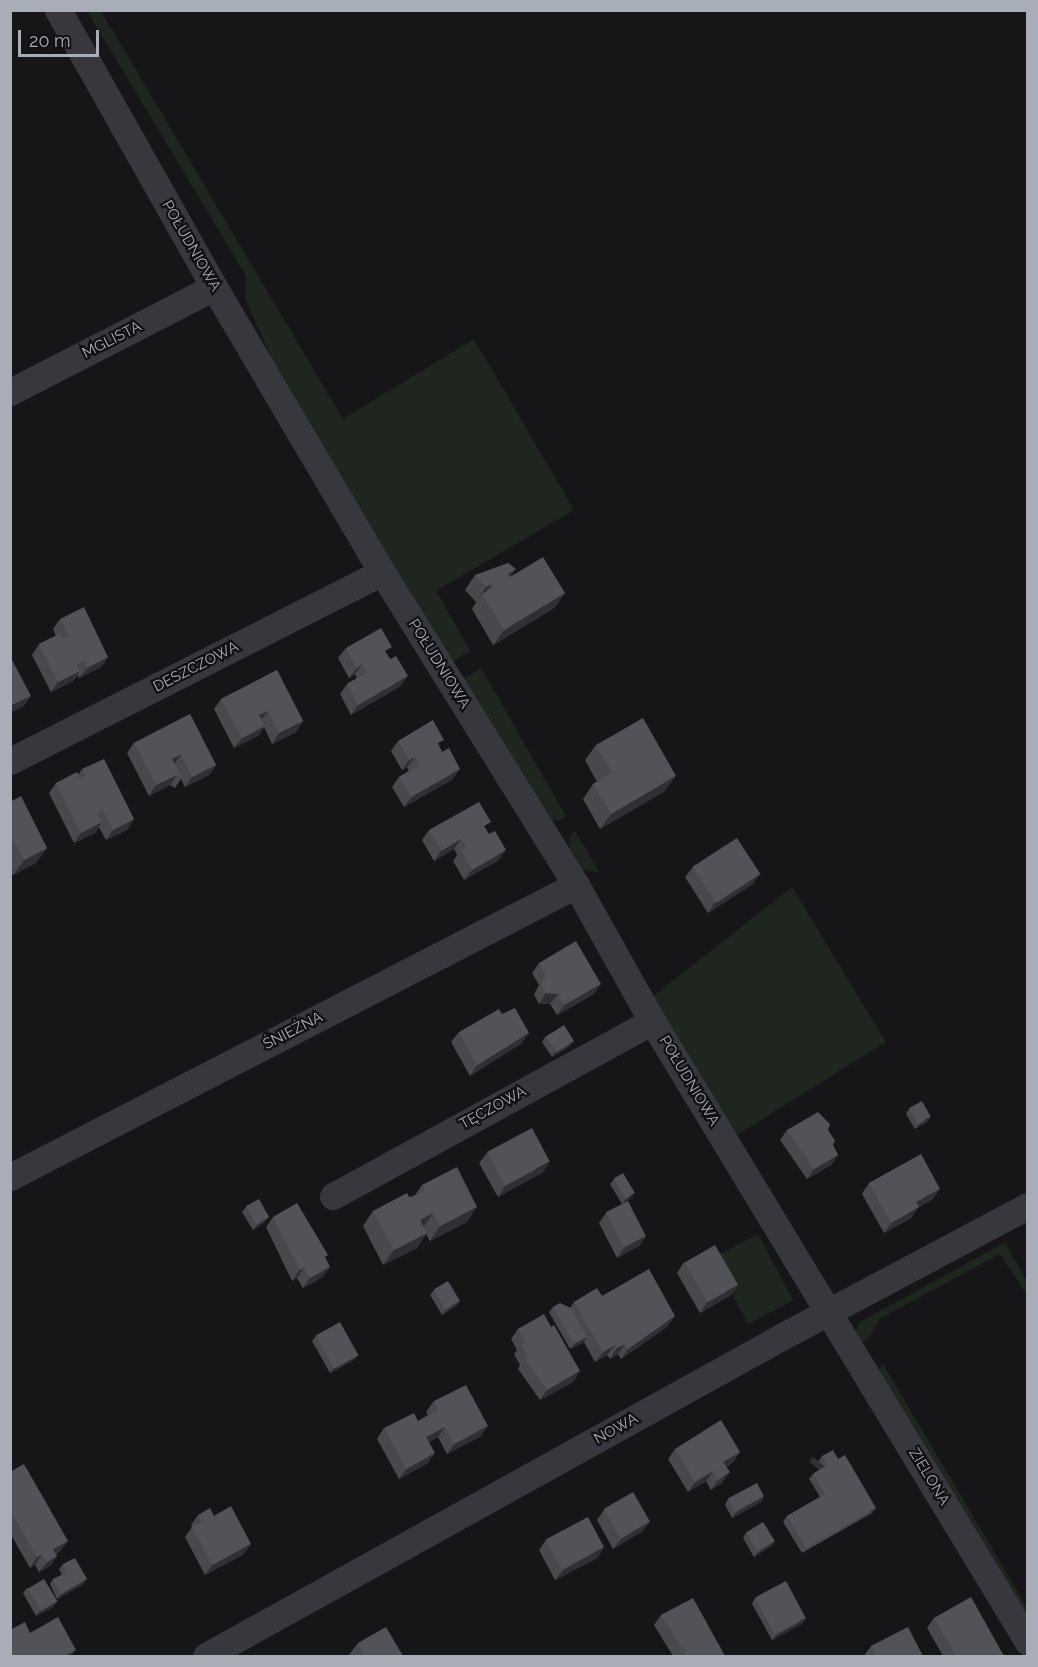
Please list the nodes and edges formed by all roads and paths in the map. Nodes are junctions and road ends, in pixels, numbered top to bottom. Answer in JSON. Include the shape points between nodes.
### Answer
{"nodes":[{"id":1,"x":57,"y":10,"type":"edge"},
{"id":2,"x":214,"y":287,"type":"junction"},
{"id":3,"x":10,"y":393,"type":"edge"},
{"id":4,"x":382,"y":572,"type":"junction"},
{"id":5,"x":10,"y":761,"type":"edge"},
{"id":6,"x":576,"y":885,"type":"junction"},
{"id":7,"x":652,"y":1021,"type":"junction"},
{"id":8,"x":10,"y":1177,"type":"edge"},
{"id":9,"x":333,"y":1196,"type":"dead end"},
{"id":10,"x":1028,"y":1206,"type":"edge"},
{"id":11,"x":829,"y":1312,"type":"junction"},
{"id":12,"x":1028,"y":1642,"type":"edge"},
{"id":13,"x":206,"y":1656,"type":"edge"}],
"edges":[{"from":1,"to":2,"type":"street","name":"POŁUDNIOWA"},
{"from":2,"to":3,"type":"street","name":"MGLISTA"},
{"from":2,"to":4,"type":"street","name":"POŁUDNIOWA"},
{"from":4,"to":5,"type":"street","name":"DESZCZOWA"},
{"from":4,"to":6,"type":"street","name":"POŁUDNIOWA"},
{"from":6,"to":7,"type":"street","name":"POŁUDNIOWA"},
{"from":6,"to":8,"type":"street","name":"ŚNIEŻNA"},
{"from":7,"to":9,"type":"street","name":"TĘCZOWA"},
{"from":7,"to":11,"type":"street","name":"POŁUDNIOWA"},
{"from":10,"to":11,"type":"street","name":"NOWA"},
{"from":11,"to":12,"type":"street","name":"ZIELONA"},
{"from":11,"to":13,"type":"street","name":"NOWA"}]}
